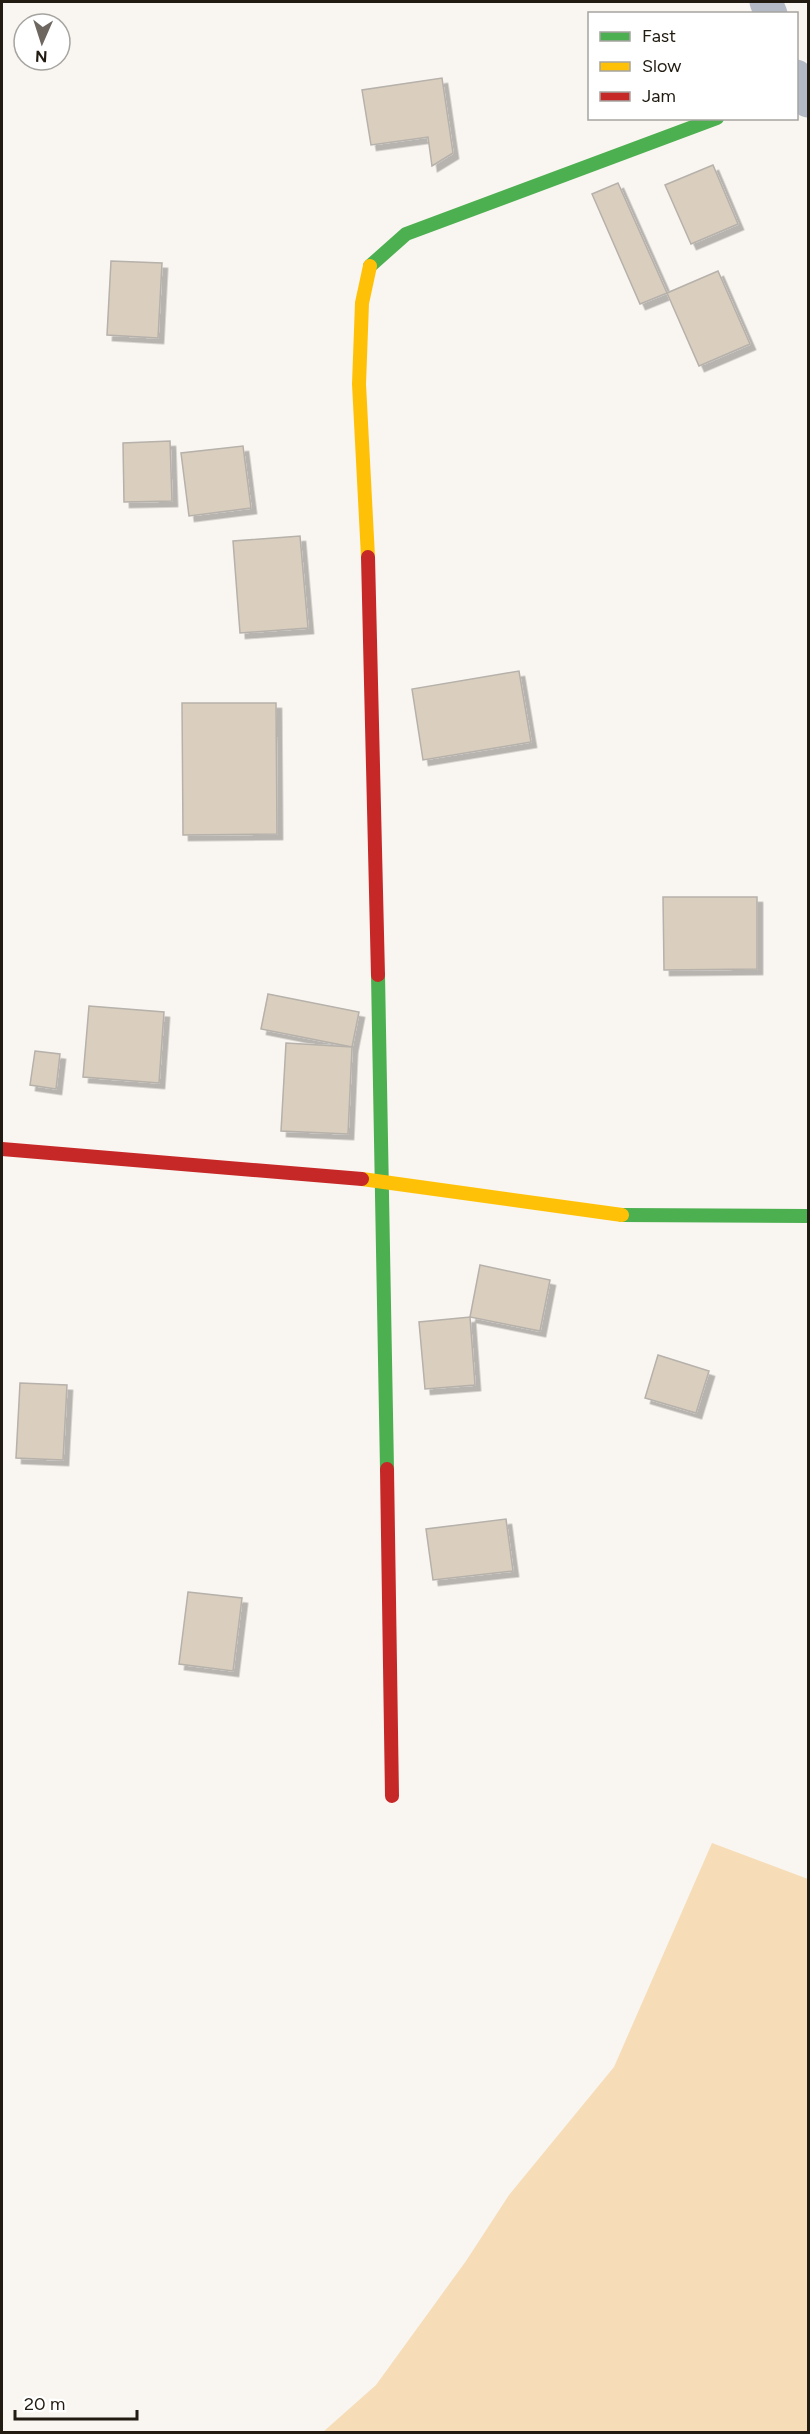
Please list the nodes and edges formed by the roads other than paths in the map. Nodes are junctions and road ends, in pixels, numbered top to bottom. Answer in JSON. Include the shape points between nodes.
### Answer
{"nodes":[{"id":1,"x":712,"y":120,"type":"edge"},
{"id":2,"x":2,"y":1149,"type":"edge"},
{"id":3,"x":383,"y":1181,"type":"junction"},
{"id":4,"x":808,"y":1216,"type":"edge"},
{"id":5,"x":392,"y":1796,"type":"dead end"}],
"edges":[{"from":1,"to":3,"type":"street","via":[[406,234],[369,267],[362,303],[359,384],[368,538]]},
{"from":2,"to":3,"type":"street"},
{"from":3,"to":4,"type":"street","via":[[618,1215]]},
{"from":3,"to":5,"type":"street"}]}
